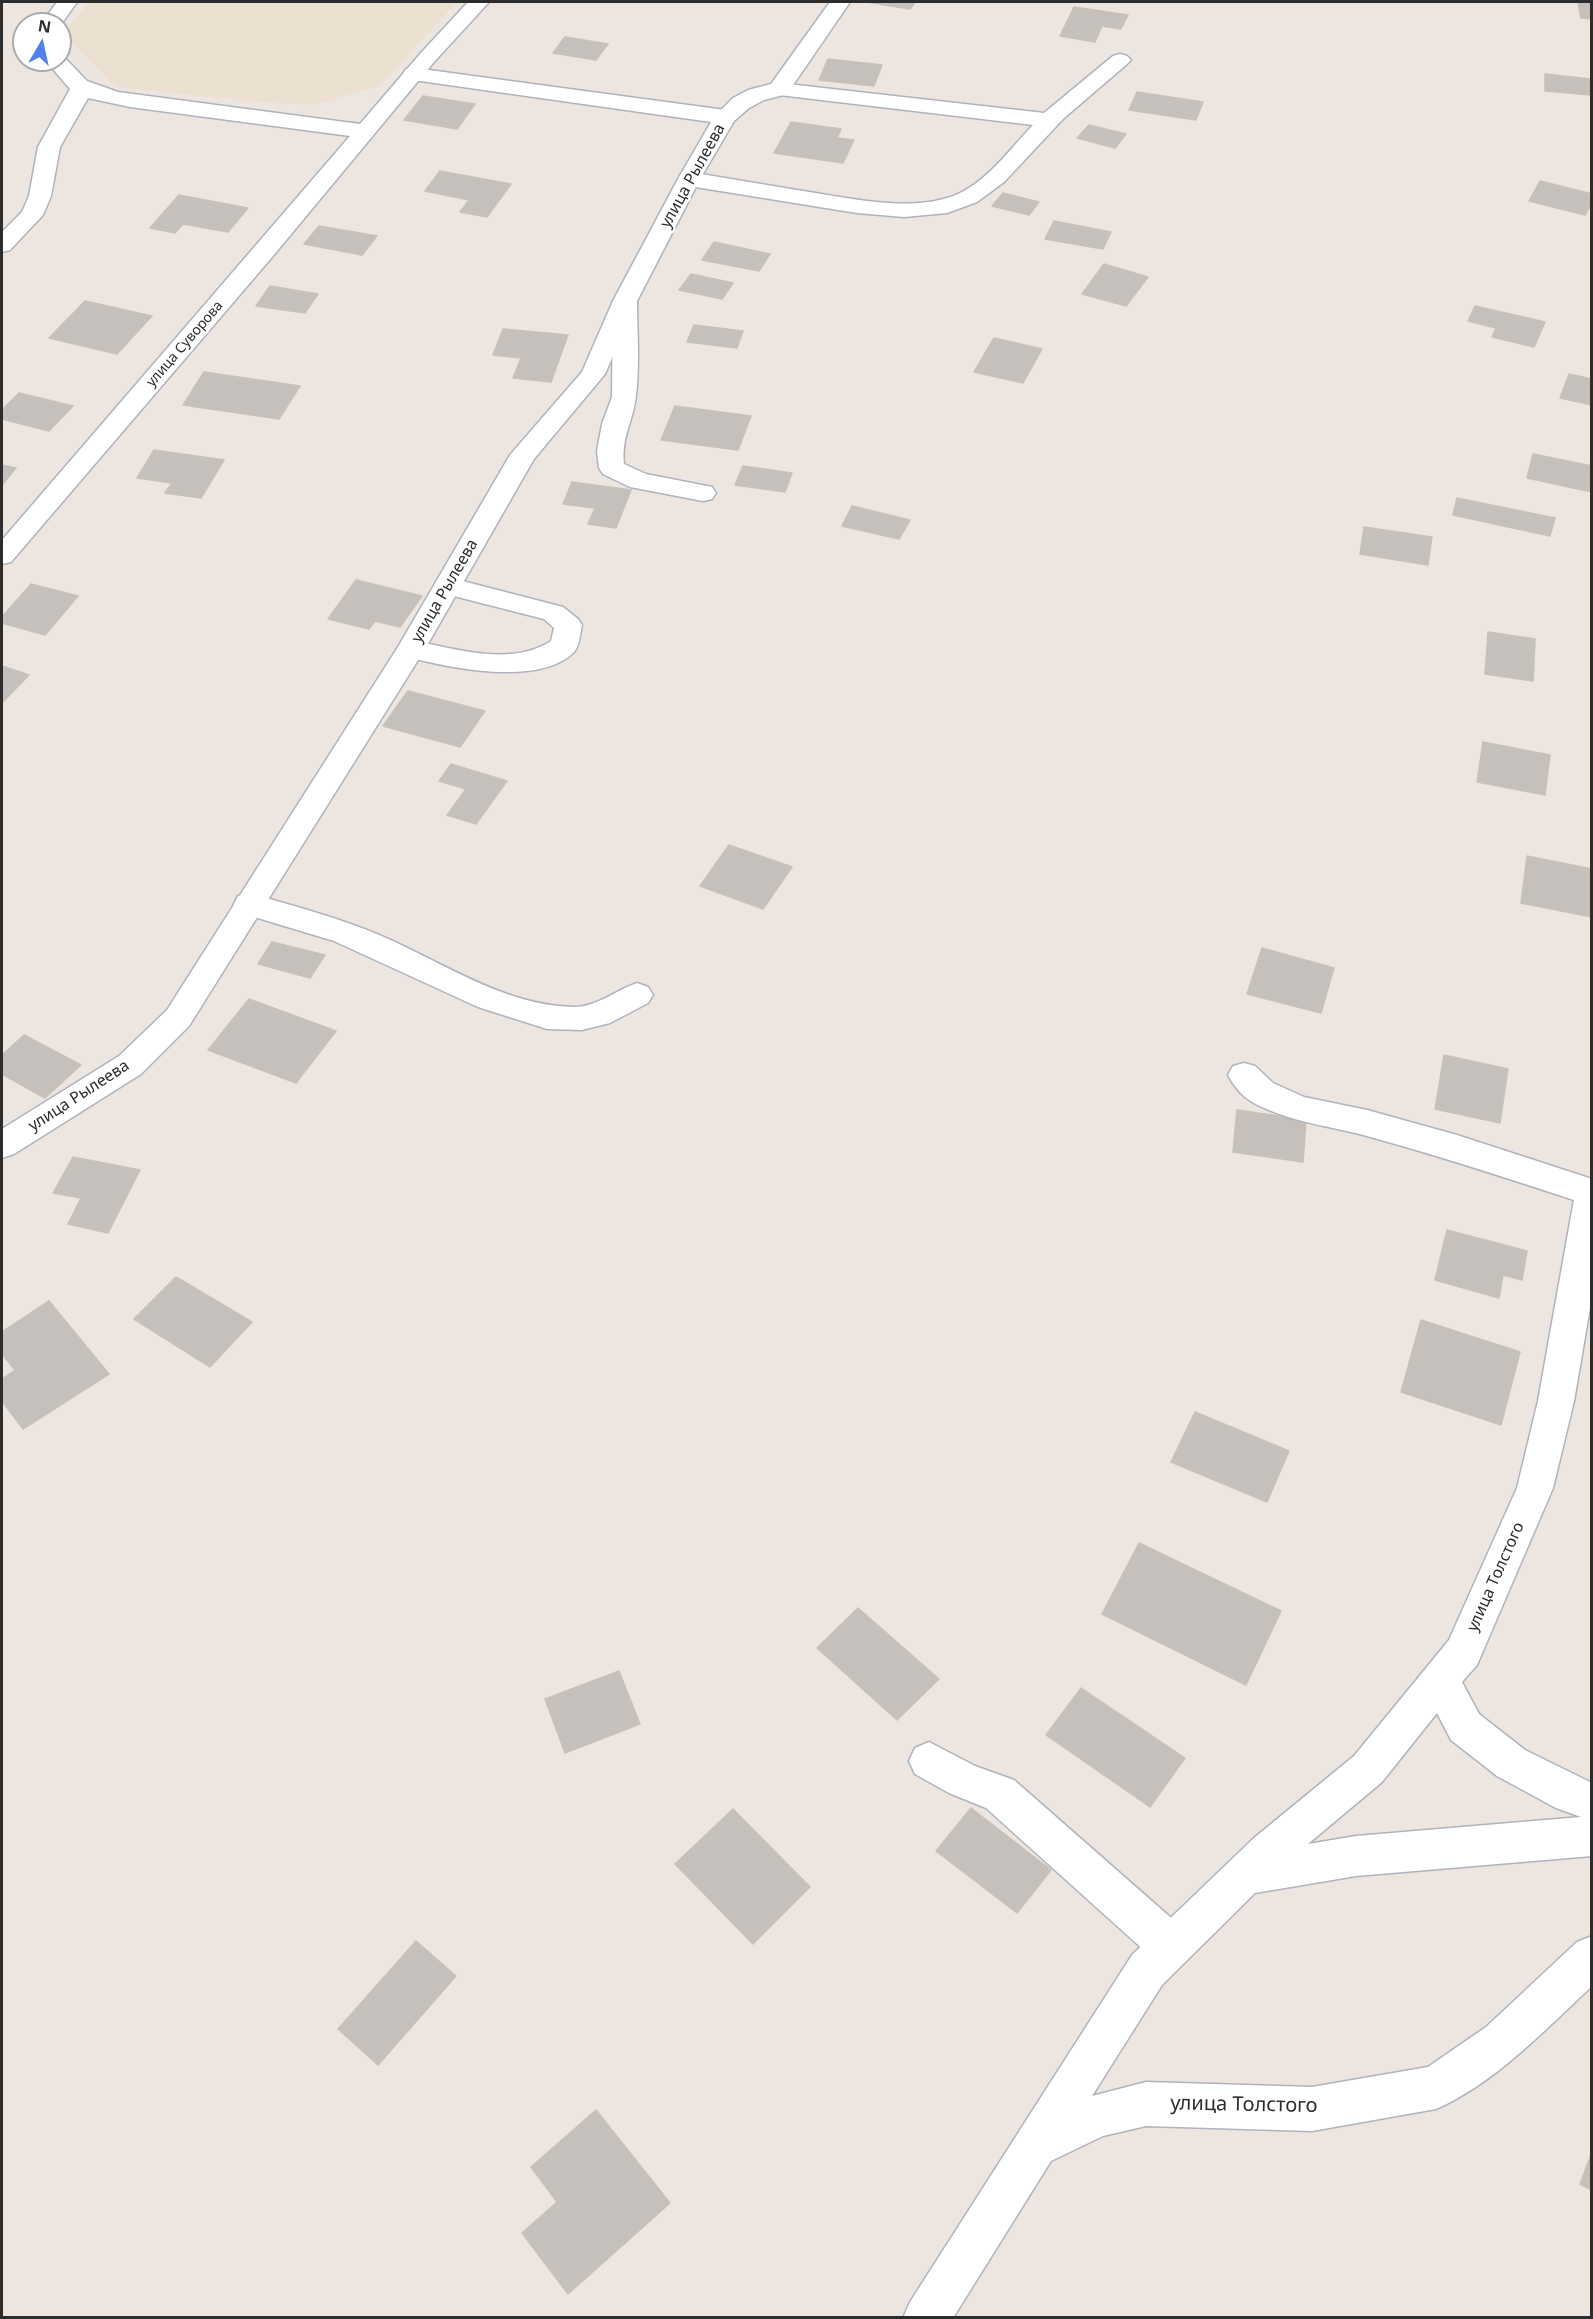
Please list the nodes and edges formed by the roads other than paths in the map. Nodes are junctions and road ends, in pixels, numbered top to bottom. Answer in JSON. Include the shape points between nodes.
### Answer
{"nodes":[{"id":1,"x":479,"y":2,"type":"edge"},
{"id":2,"x":840,"y":2,"type":"edge"},
{"id":3,"x":1119,"y":60,"type":"dead end"},
{"id":4,"x":65,"y":72,"type":"edge"},
{"id":5,"x":414,"y":74,"type":"junction"},
{"id":6,"x":82,"y":87,"type":"junction"},
{"id":7,"x":779,"y":89,"type":"junction"},
{"id":8,"x":725,"y":117,"type":"junction"},
{"id":9,"x":1050,"y":120,"type":"junction"},
{"id":10,"x":366,"y":131,"type":"junction"},
{"id":11,"x":689,"y":179,"type":"junction"},
{"id":12,"x":2,"y":246,"type":"edge"},
{"id":13,"x":625,"y":301,"type":"junction"},
{"id":14,"x":703,"y":493,"type":"dead end"},
{"id":15,"x":2,"y":556,"type":"edge"},
{"id":16,"x":447,"y":586,"type":"junction"},
{"id":17,"x":411,"y":649,"type":"junction"},
{"id":18,"x":249,"y":904,"type":"junction"},
{"id":19,"x":637,"y":995,"type":"dead end"},
{"id":20,"x":1244,"y":1075,"type":"dead end"},
{"id":21,"x":2,"y":1145,"type":"edge"},
{"id":22,"x":1592,"y":1194,"type":"edge"},
{"id":23,"x":1440,"y":1679,"type":"junction"},
{"id":24,"x":929,"y":1761,"type":"dead end"},
{"id":25,"x":1592,"y":1802,"type":"edge"},
{"id":26,"x":1592,"y":1836,"type":"edge"},
{"id":27,"x":1244,"y":1875,"type":"junction"},
{"id":28,"x":1171,"y":1946,"type":"junction"},
{"id":29,"x":1592,"y":1957,"type":"edge"},
{"id":30,"x":1035,"y":2146,"type":"junction"},
{"id":31,"x":926,"y":2318,"type":"edge"}],
"edges":[{"from":1,"to":5,"type":"street","name":"улица Суворова"},
{"from":2,"to":7,"type":"street"},
{"from":3,"to":9,"type":"street"},
{"from":4,"to":6,"type":"street"},
{"from":5,"to":8,"type":"street"},
{"from":5,"to":10,"type":"street","name":"улица Суворова"},
{"from":6,"to":10,"type":"street","via":[[93,94],[130,101]]},
{"from":6,"to":12,"type":"street","via":[[49,147],[40,196],[32,215]]},
{"from":7,"to":8,"type":"street","name":"улица Рылеева","via":[[756,95]]},
{"from":7,"to":9,"type":"street"},
{"from":8,"to":11,"type":"street","name":"улица Рылеева"},
{"from":9,"to":11,"type":"street","via":[[996,177],[969,197],[939,208],[857,206]]},
{"from":10,"to":15,"type":"street","name":"улица Суворова"},
{"from":11,"to":13,"type":"street","name":"улица Рылеева"},
{"from":13,"to":14,"type":"street","via":[[624,397],[610,451],[612,468],[639,481]]},
{"from":13,"to":16,"type":"street","name":"улица Рылеева","via":[[593,374],[523,455]]},
{"from":16,"to":17,"type":"street","name":"улица Рылеева"},
{"from":16,"to":17,"type":"street","via":[[553,613],[568,625],[564,645],[543,658],[517,662],[482,661]]},
{"from":17,"to":18,"type":"street","name":"улица Рылеева"},
{"from":18,"to":19,"type":"street","via":[[345,933],[499,1002],[548,1017],[576,1019],[615,1008]]},
{"from":18,"to":21,"type":"street","name":"улица Рылеева","via":[[178,1018],[130,1065]]},
{"from":20,"to":22,"type":"street","via":[[1262,1092],[1298,1108],[1457,1148]]},
{"from":22,"to":23,"type":"street","name":"улица Толстого","via":[[1556,1401],[1535,1488],[1463,1653]]},
{"from":23,"to":25,"type":"street","via":[[1466,1727],[1511,1763]]},
{"from":23,"to":27,"type":"street","name":"улица Толстого","via":[[1368,1769]]},
{"from":24,"to":28,"type":"street","via":[[1000,1794]]},
{"from":26,"to":27,"type":"street","via":[[1356,1856]]},
{"from":27,"to":28,"type":"street","name":"улица Толстого"},
{"from":28,"to":30,"type":"street","name":"улица Толстого","via":[[1147,1970]]},
{"from":29,"to":30,"type":"street","name":"улица Толстого","via":[[1501,2042],[1436,2087],[1312,2109],[1146,2104],[1098,2115]]},
{"from":30,"to":31,"type":"street","name":"улица Толстого"}]}
